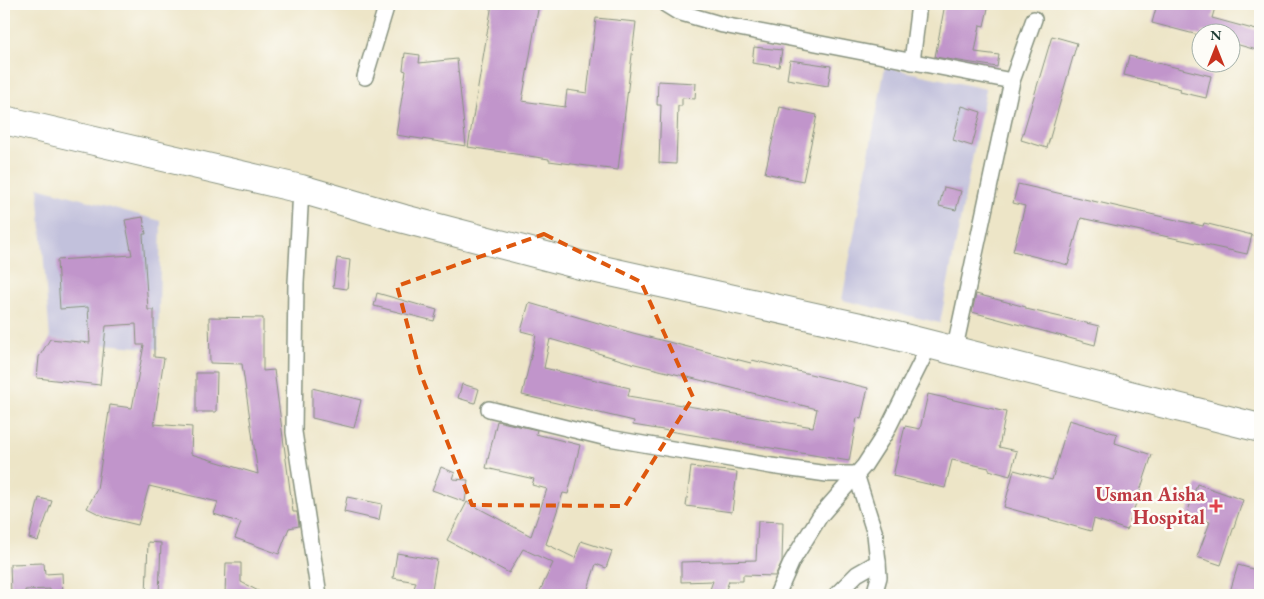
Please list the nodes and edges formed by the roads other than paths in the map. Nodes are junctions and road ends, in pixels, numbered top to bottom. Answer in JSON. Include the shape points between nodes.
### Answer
{"nodes":[{"id":1,"x":386,"y":4,"type":"edge"},
{"id":2,"x":665,"y":4,"type":"edge"},
{"id":3,"x":919,"y":4,"type":"edge"},
{"id":4,"x":1034,"y":19,"type":"dead end"},
{"id":5,"x":912,"y":62,"type":"junction"},
{"id":6,"x":365,"y":77,"type":"dead end"},
{"id":7,"x":1012,"y":81,"type":"junction"},
{"id":8,"x":4,"y":120,"type":"edge"},
{"id":9,"x":300,"y":189,"type":"junction"},
{"id":10,"x":942,"y":349,"type":"junction"},
{"id":11,"x":489,"y":408,"type":"dead end"},
{"id":12,"x":1260,"y":428,"type":"edge"},
{"id":13,"x":856,"y":474,"type":"junction"},
{"id":14,"x":878,"y":562,"type":"junction"},
{"id":15,"x":319,"y":595,"type":"edge"},
{"id":16,"x":777,"y":595,"type":"edge"},
{"id":17,"x":836,"y":595,"type":"edge"},
{"id":18,"x":874,"y":595,"type":"edge"}],
"edges":[{"from":1,"to":6,"type":"street"},
{"from":2,"to":5,"type":"street","via":[[678,12],[723,25]]},
{"from":3,"to":5,"type":"street"},
{"from":4,"to":7,"type":"street"},
{"from":5,"to":7,"type":"street"},
{"from":7,"to":10,"type":"street"},
{"from":8,"to":9,"type":"highway"},
{"from":9,"to":10,"type":"highway","via":[[584,266],[869,329]]},
{"from":9,"to":15,"type":"street","via":[[294,432]]},
{"from":10,"to":12,"type":"highway"},
{"from":10,"to":13,"type":"street"},
{"from":11,"to":13,"type":"street","via":[[603,437],[827,474]]},
{"from":13,"to":14,"type":"street","via":[[875,534]]},
{"from":13,"to":16,"type":"street","via":[[820,516],[792,561]]},
{"from":14,"to":17,"type":"street","via":[[857,574]]},
{"from":14,"to":18,"type":"street","via":[[879,578]]}]}
